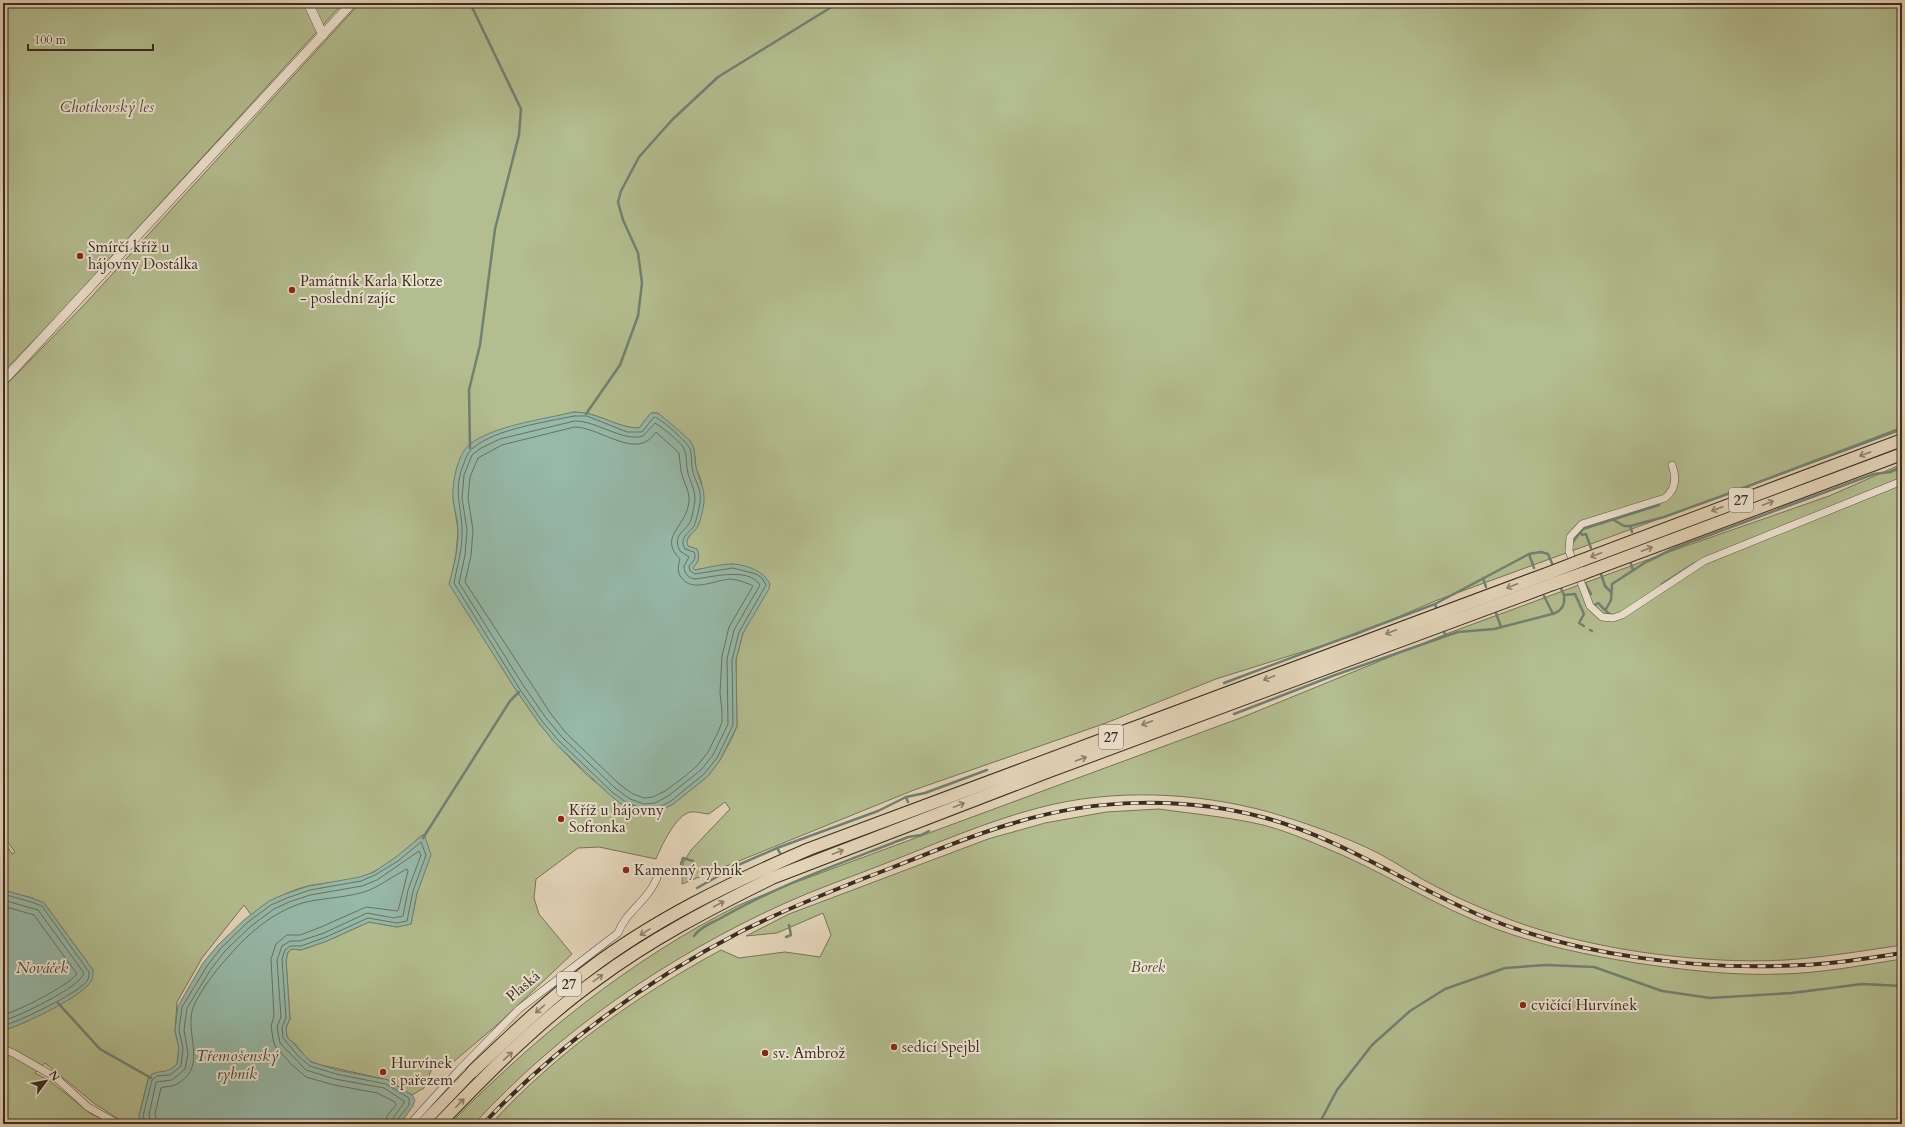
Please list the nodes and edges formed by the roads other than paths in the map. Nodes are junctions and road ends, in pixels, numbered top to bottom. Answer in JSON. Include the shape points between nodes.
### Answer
{"nodes":[{"id":1,"x":308,"y":3,"type":"edge"},
{"id":2,"x":352,"y":3,"type":"edge"},
{"id":3,"x":323,"y":35,"type":"junction"},
{"id":4,"x":3,"y":381,"type":"edge"},
{"id":5,"x":1902,"y":440,"type":"edge"},
{"id":6,"x":1902,"y":454,"type":"edge"},
{"id":7,"x":1672,"y":465,"type":"dead end"},
{"id":8,"x":1902,"y":482,"type":"edge"},
{"id":9,"x":657,"y":878,"type":"dead end"},
{"id":10,"x":3,"y":1049,"type":"edge"},
{"id":11,"x":472,"y":1072,"type":"joint"},
{"id":12,"x":118,"y":1124,"type":"edge"},
{"id":13,"x":410,"y":1124,"type":"edge"},
{"id":14,"x":422,"y":1124,"type":"edge"},
{"id":15,"x":439,"y":1124,"type":"edge"}],
"edges":[{"from":1,"to":3,"type":"street"},
{"from":2,"to":3,"type":"street"},
{"from":3,"to":4,"type":"street"},
{"from":5,"to":11,"type":"highway","number":"27","one_way":true,"bridge":true,"via":[[816,846],[766,867],[655,925],[588,970],[528,1020]]},
{"from":15,"to":6,"type":"highway","number":"27","one_way":true,"bridge":true,"via":[[553,1014],[601,976],[657,939],[772,878],[1047,772]]},
{"from":7,"to":8,"type":"street","via":[[1675,484],[1665,498],[1582,524],[1570,537],[1569,551],[1587,600],[1593,611],[1602,617],[1613,618],[1622,615],[1704,561]]},
{"from":9,"to":13,"type":"street","name":"Plaská","via":[[648,895],[623,923],[618,933],[519,1009]]},
{"from":10,"to":12,"type":"street","via":[[55,1077],[88,1107]]},
{"from":11,"to":14,"type":"main road","number":"27"}]}
